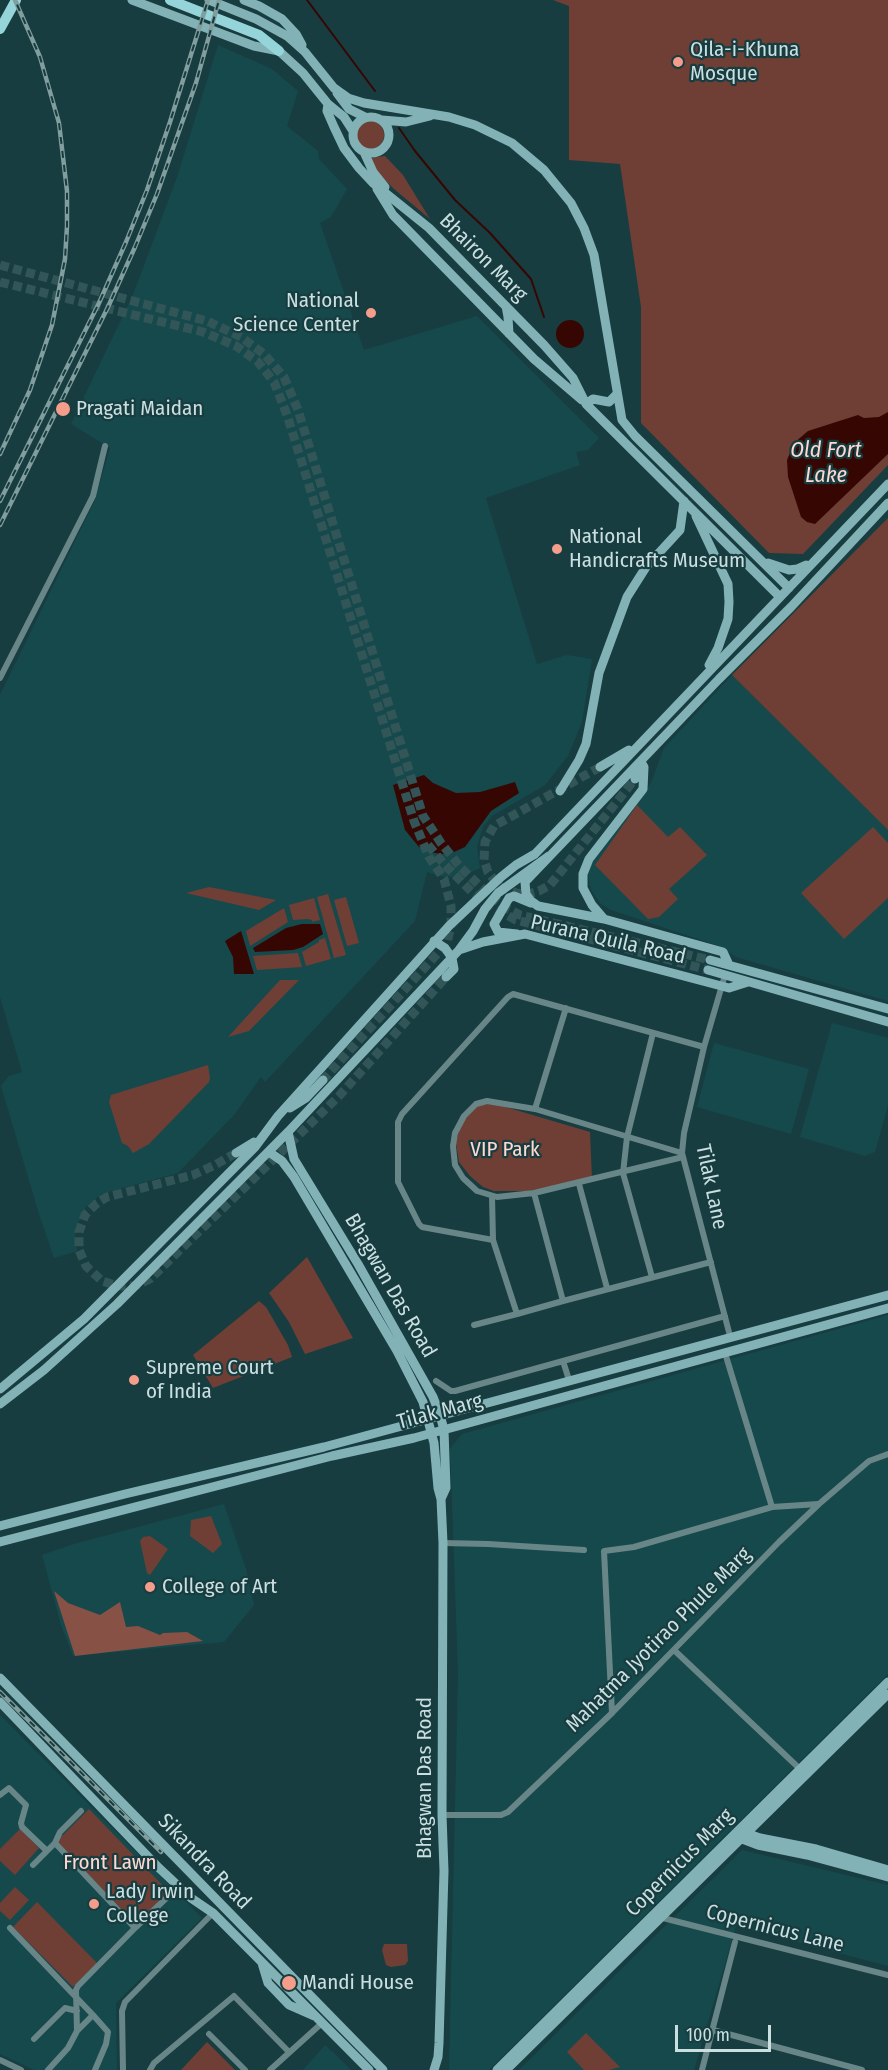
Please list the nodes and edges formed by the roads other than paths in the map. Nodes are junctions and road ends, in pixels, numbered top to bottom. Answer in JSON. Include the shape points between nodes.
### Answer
{"nodes":[{"id":1,"x":16,"y":0,"type":"edge"},
{"id":2,"x":132,"y":0,"type":"edge"},
{"id":3,"x":170,"y":0,"type":"edge"},
{"id":4,"x":209,"y":0,"type":"edge"},
{"id":5,"x":244,"y":0,"type":"edge"},
{"id":6,"x":0,"y":29,"type":"edge"},
{"id":7,"x":279,"y":51,"type":"junction"},
{"id":8,"x":305,"y":52,"type":"junction"},
{"id":9,"x":334,"y":88,"type":"junction"},
{"id":10,"x":326,"y":100,"type":"junction"},
{"id":11,"x":435,"y":114,"type":"junction"},
{"id":12,"x":365,"y":117,"type":"junction"},
{"id":13,"x":380,"y":119,"type":"junction"},
{"id":14,"x":352,"y":131,"type":"junction"},
{"id":15,"x":364,"y":152,"type":"junction"},
{"id":16,"x":373,"y":183,"type":"junction"},
{"id":17,"x":400,"y":205,"type":"junction"},
{"id":18,"x":505,"y":306,"type":"junction"},
{"id":19,"x":509,"y":334,"type":"junction"},
{"id":20,"x":617,"y":394,"type":"junction"},
{"id":21,"x":585,"y":403,"type":"junction"},
{"id":22,"x":622,"y":420,"type":"junction"},
{"id":23,"x":613,"y":430,"type":"junction"},
{"id":24,"x":105,"y":446,"type":"dead end"},
{"id":25,"x":888,"y":484,"type":"edge"},
{"id":26,"x":684,"y":501,"type":"junction"},
{"id":27,"x":888,"y":503,"type":"edge"},
{"id":28,"x":693,"y":509,"type":"junction"},
{"id":29,"x":761,"y":560,"type":"junction"},
{"id":30,"x":811,"y":563,"type":"junction"},
{"id":31,"x":789,"y":588,"type":"junction"},
{"id":32,"x":780,"y":597,"type":"junction"},
{"id":33,"x":706,"y":673,"type":"junction"},
{"id":34,"x":0,"y":678,"type":"edge"},
{"id":35,"x":641,"y":743,"type":"junction"},
{"id":36,"x":641,"y":762,"type":"junction"},
{"id":37,"x":600,"y":767,"type":"tunnel mouth"},
{"id":38,"x":635,"y":779,"type":"tunnel mouth"},
{"id":39,"x":560,"y":791,"type":"dead end"},
{"id":40,"x":549,"y":856,"type":"junction"},
{"id":41,"x":538,"y":906,"type":"junction"},
{"id":42,"x":604,"y":919,"type":"junction"},
{"id":43,"x":525,"y":934,"type":"junction"},
{"id":44,"x":434,"y":941,"type":"junction"},
{"id":45,"x":455,"y":954,"type":"junction"},
{"id":46,"x":729,"y":965,"type":"junction"},
{"id":47,"x":726,"y":975,"type":"junction"},
{"id":48,"x":446,"y":977,"type":"tunnel mouth"},
{"id":49,"x":748,"y":982,"type":"junction"},
{"id":50,"x":722,"y":987,"type":"junction"},
{"id":51,"x":566,"y":1008,"type":"junction"},
{"id":52,"x":888,"y":1009,"type":"edge"},
{"id":53,"x":888,"y":1022,"type":"edge"},
{"id":54,"x":653,"y":1033,"type":"junction"},
{"id":55,"x":704,"y":1047,"type":"junction"},
{"id":56,"x":323,"y":1080,"type":"tunnel mouth"},
{"id":57,"x":535,"y":1109,"type":"junction"},
{"id":58,"x":278,"y":1116,"type":"junction"},
{"id":59,"x":288,"y":1132,"type":"junction"},
{"id":60,"x":265,"y":1133,"type":"junction"},
{"id":61,"x":627,"y":1137,"type":"junction"},
{"id":62,"x":268,"y":1152,"type":"junction"},
{"id":63,"x":236,"y":1153,"type":"tunnel mouth"},
{"id":64,"x":683,"y":1155,"type":"junction"},
{"id":65,"x":623,"y":1173,"type":"junction"},
{"id":66,"x":579,"y":1184,"type":"junction"},
{"id":67,"x":534,"y":1193,"type":"junction"},
{"id":68,"x":492,"y":1196,"type":"junction"},
{"id":69,"x":319,"y":1198,"type":"junction"},
{"id":70,"x":309,"y":1204,"type":"junction"},
{"id":71,"x":493,"y":1240,"type":"junction"},
{"id":72,"x":711,"y":1262,"type":"junction"},
{"id":73,"x":652,"y":1277,"type":"junction"},
{"id":74,"x":607,"y":1288,"type":"junction"},
{"id":75,"x":888,"y":1295,"type":"edge"},
{"id":76,"x":563,"y":1301,"type":"junction"},
{"id":77,"x":888,"y":1308,"type":"edge"},
{"id":78,"x":517,"y":1314,"type":"junction"},
{"id":79,"x":725,"y":1316,"type":"junction"},
{"id":80,"x":474,"y":1325,"type":"dead end"},
{"id":81,"x":730,"y":1336,"type":"junction"},
{"id":82,"x":725,"y":1353,"type":"junction"},
{"id":83,"x":563,"y":1361,"type":"junction"},
{"id":84,"x":569,"y":1380,"type":"junction"},
{"id":85,"x":436,"y":1381,"type":"dead end"},
{"id":86,"x":0,"y":1389,"type":"edge"},
{"id":87,"x":0,"y":1404,"type":"edge"},
{"id":88,"x":440,"y":1415,"type":"junction"},
{"id":89,"x":429,"y":1418,"type":"junction"},
{"id":90,"x":444,"y":1430,"type":"junction"},
{"id":91,"x":432,"y":1433,"type":"junction"},
{"id":92,"x":888,"y":1454,"type":"edge"},
{"id":93,"x":164,"y":1485,"type":"junction"},
{"id":94,"x":167,"y":1498,"type":"junction"},
{"id":95,"x":441,"y":1499,"type":"junction"},
{"id":96,"x":819,"y":1504,"type":"junction"},
{"id":97,"x":771,"y":1508,"type":"junction"},
{"id":98,"x":0,"y":1526,"type":"edge"},
{"id":99,"x":0,"y":1542,"type":"edge"},
{"id":100,"x":443,"y":1543,"type":"junction"},
{"id":101,"x":584,"y":1550,"type":"dead end"},
{"id":102,"x":674,"y":1650,"type":"junction"},
{"id":103,"x":0,"y":1678,"type":"edge"},
{"id":104,"x":888,"y":1682,"type":"edge"},
{"id":105,"x":888,"y":1694,"type":"edge"},
{"id":106,"x":0,"y":1702,"type":"edge"},
{"id":107,"x":612,"y":1713,"type":"junction"},
{"id":108,"x":800,"y":1769,"type":"junction"},
{"id":109,"x":784,"y":1791,"type":"junction"},
{"id":110,"x":0,"y":1795,"type":"edge"},
{"id":111,"x":81,"y":1811,"type":"dead end"},
{"id":112,"x":442,"y":1815,"type":"junction"},
{"id":113,"x":739,"y":1834,"type":"junction"},
{"id":114,"x":55,"y":1843,"type":"junction"},
{"id":115,"x":47,"y":1851,"type":"junction"},
{"id":116,"x":33,"y":1865,"type":"dead end"},
{"id":117,"x":888,"y":1870,"type":"edge"},
{"id":118,"x":888,"y":1877,"type":"edge"},
{"id":119,"x":179,"y":1886,"type":"junction"},
{"id":120,"x":213,"y":1914,"type":"junction"},
{"id":121,"x":657,"y":1916,"type":"junction"},
{"id":122,"x":10,"y":1928,"type":"dead end"},
{"id":123,"x":135,"y":1928,"type":"junction"},
{"id":124,"x":735,"y":1942,"type":"dead end"},
{"id":125,"x":888,"y":1975,"type":"edge"},
{"id":126,"x":77,"y":2000,"type":"junction"},
{"id":127,"x":77,"y":2011,"type":"junction"},
{"id":128,"x":93,"y":2015,"type":"junction"},
{"id":129,"x":320,"y":2020,"type":"junction"},
{"id":130,"x":713,"y":2030,"type":"junction"},
{"id":131,"x":77,"y":2031,"type":"junction"},
{"id":132,"x":209,"y":2034,"type":"dead end"},
{"id":133,"x":34,"y":2039,"type":"dead end"},
{"id":134,"x":289,"y":2052,"type":"junction"},
{"id":135,"x":438,"y":2057,"type":"junction"},
{"id":136,"x":4,"y":2064,"type":"edge"},
{"id":137,"x":95,"y":2066,"type":"edge"},
{"id":138,"x":21,"y":2070,"type":"edge"},
{"id":139,"x":48,"y":2070,"type":"edge"},
{"id":140,"x":123,"y":2070,"type":"edge"},
{"id":141,"x":150,"y":2070,"type":"edge"},
{"id":142,"x":245,"y":2070,"type":"edge"},
{"id":143,"x":270,"y":2070,"type":"edge"},
{"id":144,"x":369,"y":2070,"type":"edge"},
{"id":145,"x":383,"y":2070,"type":"edge"},
{"id":146,"x":434,"y":2070,"type":"edge"},
{"id":147,"x":443,"y":2070,"type":"edge"},
{"id":148,"x":497,"y":2070,"type":"edge"},
{"id":149,"x":506,"y":2070,"type":"edge"},
{"id":150,"x":702,"y":2070,"type":"edge"},
{"id":151,"x":862,"y":2070,"type":"edge"}],
"edges":[{"from":1,"to":6,"type":"main road"},
{"from":2,"to":7,"type":"main road","name":"Bhairon Marg","via":[[254,46]]},
{"from":3,"to":7,"type":"main road","via":[[259,35]]},
{"from":4,"to":8,"type":"main road","via":[[256,19],[287,36]]},
{"from":5,"to":8,"type":"main road","via":[[282,19]]},
{"from":7,"to":10,"type":"main road","name":"Bhairon Marg"},
{"from":8,"to":9,"type":"main road"},
{"from":9,"to":10,"type":"main road"},
{"from":9,"to":11,"type":"main road","via":[[364,103]]},
{"from":9,"to":12,"type":"main road","via":[[349,109]]},
{"from":10,"to":14,"type":"main road"},
{"from":10,"to":16,"type":"main road","name":"Bhairon Marg","via":[[344,148]]},
{"from":11,"to":13,"type":"main road","via":[[406,122]]},
{"from":11,"to":20,"type":"main road","via":[[475,125],[512,144],[544,170],[570,203],[597,268]]},
{"from":12,"to":13,"type":"main road"},
{"from":12,"to":14,"type":"main road"},
{"from":13,"to":15,"type":"main road","via":[[389,133],[387,144],[375,153]]},
{"from":14,"to":15,"type":"main road","via":[[355,145]]},
{"from":15,"to":17,"type":"main road","via":[[373,172]]},
{"from":16,"to":17,"type":"main road","name":"Bhairon Marg"},
{"from":16,"to":19,"type":"main road","via":[[393,215]]},
{"from":17,"to":18,"type":"main road","name":"Bhairon Marg","via":[[429,228]]},
{"from":18,"to":19,"type":"main road"},
{"from":18,"to":21,"type":"main road","name":"Bhairon Marg","via":[[573,378]]},
{"from":19,"to":21,"type":"main road"},
{"from":20,"to":21,"type":"main road","via":[[609,402],[593,399]]},
{"from":20,"to":22,"type":"main road"},
{"from":21,"to":23,"type":"main road","name":"Bhairon Marg"},
{"from":22,"to":23,"type":"main road","via":[[613,420]]},
{"from":22,"to":29,"type":"main road"},
{"from":23,"to":26,"type":"main road","name":"Bhairon Marg"},
{"from":24,"to":34,"type":"street","via":[[93,496]]},
{"from":25,"to":30,"type":"main road"},
{"from":26,"to":28,"type":"main road","name":"Bhairon Marg"},
{"from":26,"to":39,"type":"main road","via":[[677,536],[646,567],[627,597],[598,673],[586,744]]},
{"from":27,"to":36,"type":"main road"},
{"from":28,"to":32,"type":"main road","name":"Bhairon Marg"},
{"from":28,"to":33,"type":"main road","via":[[728,584],[728,619]]},
{"from":29,"to":30,"type":"main road","via":[[789,570]]},
{"from":29,"to":31,"type":"main road"},
{"from":30,"to":31,"type":"main road"},
{"from":31,"to":32,"type":"main road"},
{"from":32,"to":33,"type":"main road"},
{"from":33,"to":35,"type":"main road"},
{"from":35,"to":37,"type":"main road"},
{"from":35,"to":44,"type":"main road","via":[[535,854],[501,877]]},
{"from":36,"to":38,"type":"main road"},
{"from":36,"to":40,"type":"main road"},
{"from":36,"to":42,"type":"main road","via":[[644,789],[589,859],[583,874],[583,888]]},
{"from":40,"to":41,"type":"main road","via":[[525,882],[526,894]]},
{"from":40,"to":45,"type":"main road","via":[[498,893]]},
{"from":41,"to":42,"type":"main road"},
{"from":41,"to":43,"type":"main road","via":[[511,897],[494,924],[498,932]]},
{"from":42,"to":46,"type":"main road","via":[[723,952]]},
{"from":43,"to":45,"type":"main road","name":"Purana Quila Road","via":[[483,942]]},
{"from":43,"to":50,"type":"main road","name":"Purana Quila Road"},
{"from":44,"to":45,"type":"main road"},
{"from":44,"to":58,"type":"main road"},
{"from":45,"to":48,"type":"main road","via":[[454,969]]},
{"from":45,"to":59,"type":"main road"},
{"from":46,"to":47,"type":"main road","name":"Purana Quila Road","via":[[709,965]]},
{"from":46,"to":52,"type":"main road"},
{"from":47,"to":49,"type":"main road","name":"Purana Quila Road"},
{"from":47,"to":50,"type":"street","name":"Tilak Lane"},
{"from":49,"to":50,"type":"main road","name":"Purana Quila Road"},
{"from":49,"to":53,"type":"main road","name":"Purana Quila Road"},
{"from":50,"to":55,"type":"street","name":"Tilak Lane"},
{"from":51,"to":54,"type":"street"},
{"from":51,"to":57,"type":"street"},
{"from":51,"to":71,"type":"street","via":[[511,995],[398,1122],[398,1182],[419,1224]]},
{"from":54,"to":55,"type":"street"},
{"from":54,"to":61,"type":"street"},
{"from":55,"to":64,"type":"street","name":"Tilak Lane","via":[[684,1133]]},
{"from":56,"to":58,"type":"main road","via":[[306,1098]]},
{"from":57,"to":61,"type":"street"},
{"from":57,"to":68,"type":"street","via":[[498,1101],[481,1102],[468,1110],[455,1133],[458,1172],[477,1191]]},
{"from":58,"to":60,"type":"main road"},
{"from":59,"to":62,"type":"main road"},
{"from":59,"to":69,"type":"main road","name":"Bhagwan Das Road","via":[[294,1159]]},
{"from":60,"to":63,"type":"main road"},
{"from":60,"to":86,"type":"main road","via":[[84,1319]]},
{"from":61,"to":64,"type":"street"},
{"from":61,"to":65,"type":"street"},
{"from":62,"to":70,"type":"main road","name":"Bhagwan Das Road","via":[[285,1164]]},
{"from":62,"to":87,"type":"main road","via":[[97,1323]]},
{"from":64,"to":65,"type":"street"},
{"from":64,"to":72,"type":"street","name":"Tilak Lane"},
{"from":65,"to":66,"type":"street"},
{"from":65,"to":73,"type":"street"},
{"from":66,"to":67,"type":"street"},
{"from":66,"to":74,"type":"street"},
{"from":67,"to":68,"type":"street"},
{"from":67,"to":76,"type":"street"},
{"from":68,"to":71,"type":"street"},
{"from":69,"to":70,"type":"main road"},
{"from":69,"to":88,"type":"main road","name":"Bhagwan Das Road"},
{"from":70,"to":89,"type":"main road","name":"Bhagwan Das Road","via":[[397,1351]]},
{"from":71,"to":78,"type":"street"},
{"from":72,"to":73,"type":"street"},
{"from":72,"to":79,"type":"street","name":"Tilak Lane"},
{"from":73,"to":74,"type":"street"},
{"from":74,"to":76,"type":"street"},
{"from":75,"to":81,"type":"main road","name":"Tilak Marg"},
{"from":76,"to":78,"type":"street"},
{"from":77,"to":82,"type":"main road","name":"Tilak Marg"},
{"from":78,"to":80,"type":"street"},
{"from":79,"to":81,"type":"street","name":"Tilak Lane"},
{"from":79,"to":83,"type":"street"},
{"from":81,"to":84,"type":"main road","name":"Tilak Marg"},
{"from":82,"to":90,"type":"main road","name":"Tilak Marg"},
{"from":82,"to":97,"type":"street"},
{"from":83,"to":84,"type":"street"},
{"from":83,"to":85,"type":"street","via":[[455,1391]]},
{"from":84,"to":88,"type":"main road","name":"Tilak Marg"},
{"from":88,"to":89,"type":"main road","name":"Tilak Marg"},
{"from":88,"to":90,"type":"main road","name":"Bhagwan Das Road"},
{"from":89,"to":91,"type":"main road","name":"Bhagwan Das Road"},
{"from":89,"to":93,"type":"main road","name":"Tilak Marg"},
{"from":90,"to":91,"type":"main road","name":"Tilak Marg"},
{"from":90,"to":95,"type":"main road","name":"Bhagwan Das Road","via":[[446,1488]]},
{"from":91,"to":94,"type":"main road","name":"Tilak Marg"},
{"from":91,"to":95,"type":"main road","name":"Bhagwan Das Road"},
{"from":92,"to":96,"type":"street","name":"Mahatma Jyotirao Phule Marg","via":[[869,1461]]},
{"from":93,"to":94,"type":"main road"},
{"from":93,"to":98,"type":"main road","name":"Tilak Marg"},
{"from":94,"to":99,"type":"main road","name":"Tilak Marg"},
{"from":95,"to":100,"type":"main road","name":"Bhagwan Das Road"},
{"from":96,"to":97,"type":"street"},
{"from":96,"to":102,"type":"street","name":"Mahatma Jyotirao Phule Marg"},
{"from":97,"to":107,"type":"street","via":[[634,1547],[604,1551]]},
{"from":100,"to":101,"type":"street"},
{"from":100,"to":112,"type":"main road","name":"Bhagwan Das Road"},
{"from":102,"to":107,"type":"street","name":"Mahatma Jyotirao Phule Marg"},
{"from":102,"to":108,"type":"street"},
{"from":103,"to":145,"type":"main road","name":"Sikandra Road"},
{"from":104,"to":108,"type":"main road","name":"Copernicus Marg"},
{"from":105,"to":109,"type":"main road","name":"Copernicus Marg"},
{"from":106,"to":119,"type":"main road","name":"Sikandra Road"},
{"from":107,"to":112,"type":"street","name":"Mahatma Jyotirao Phule Marg","via":[[508,1812]]},
{"from":108,"to":109,"type":"main road","name":"Copernicus Marg"},
{"from":109,"to":113,"type":"main road","name":"Copernicus Marg"},
{"from":110,"to":115,"type":"street","via":[[9,1788],[26,1805],[22,1827]]},
{"from":111,"to":114,"type":"street","via":[[60,1832]]},
{"from":112,"to":135,"type":"main road","name":"Bhagwan Das Road"},
{"from":113,"to":117,"type":"main road","via":[[816,1848]]},
{"from":113,"to":118,"type":"main road"},
{"from":113,"to":121,"type":"main road","name":"Copernicus Marg"},
{"from":114,"to":115,"type":"street"},
{"from":114,"to":123,"type":"street","via":[[66,1860]]},
{"from":115,"to":116,"type":"street"},
{"from":119,"to":120,"type":"main road","name":"Sikandra Road"},
{"from":119,"to":123,"type":"street"},
{"from":120,"to":129,"type":"main road","name":"Sikandra Road"},
{"from":120,"to":140,"type":"street","via":[[125,2002]]},
{"from":121,"to":125,"type":"street","name":"Copernicus Lane"},
{"from":121,"to":148,"type":"main road","name":"Copernicus Marg"},
{"from":121,"to":149,"type":"main road","name":"Copernicus Marg"},
{"from":122,"to":126,"type":"street"},
{"from":123,"to":126,"type":"street","via":[[78,1986]]},
{"from":124,"to":130,"type":"street"},
{"from":126,"to":127,"type":"street"},
{"from":126,"to":128,"type":"street"},
{"from":127,"to":131,"type":"street"},
{"from":127,"to":133,"type":"street","via":[[65,2008]]},
{"from":128,"to":131,"type":"street"},
{"from":128,"to":137,"type":"street","via":[[108,2032]]},
{"from":129,"to":134,"type":"street"},
{"from":129,"to":144,"type":"main road","name":"Sikandra Road"},
{"from":130,"to":150,"type":"street"},
{"from":130,"to":151,"type":"street"},
{"from":131,"to":139,"type":"street"},
{"from":132,"to":142,"type":"street"},
{"from":134,"to":141,"type":"street","via":[[234,1996]]},
{"from":134,"to":143,"type":"street"},
{"from":135,"to":146,"type":"main road","name":"Bhagwan Das Road"},
{"from":135,"to":147,"type":"main road","name":"Bhagwan Das Road"},
{"from":136,"to":138,"type":"street"}]}
